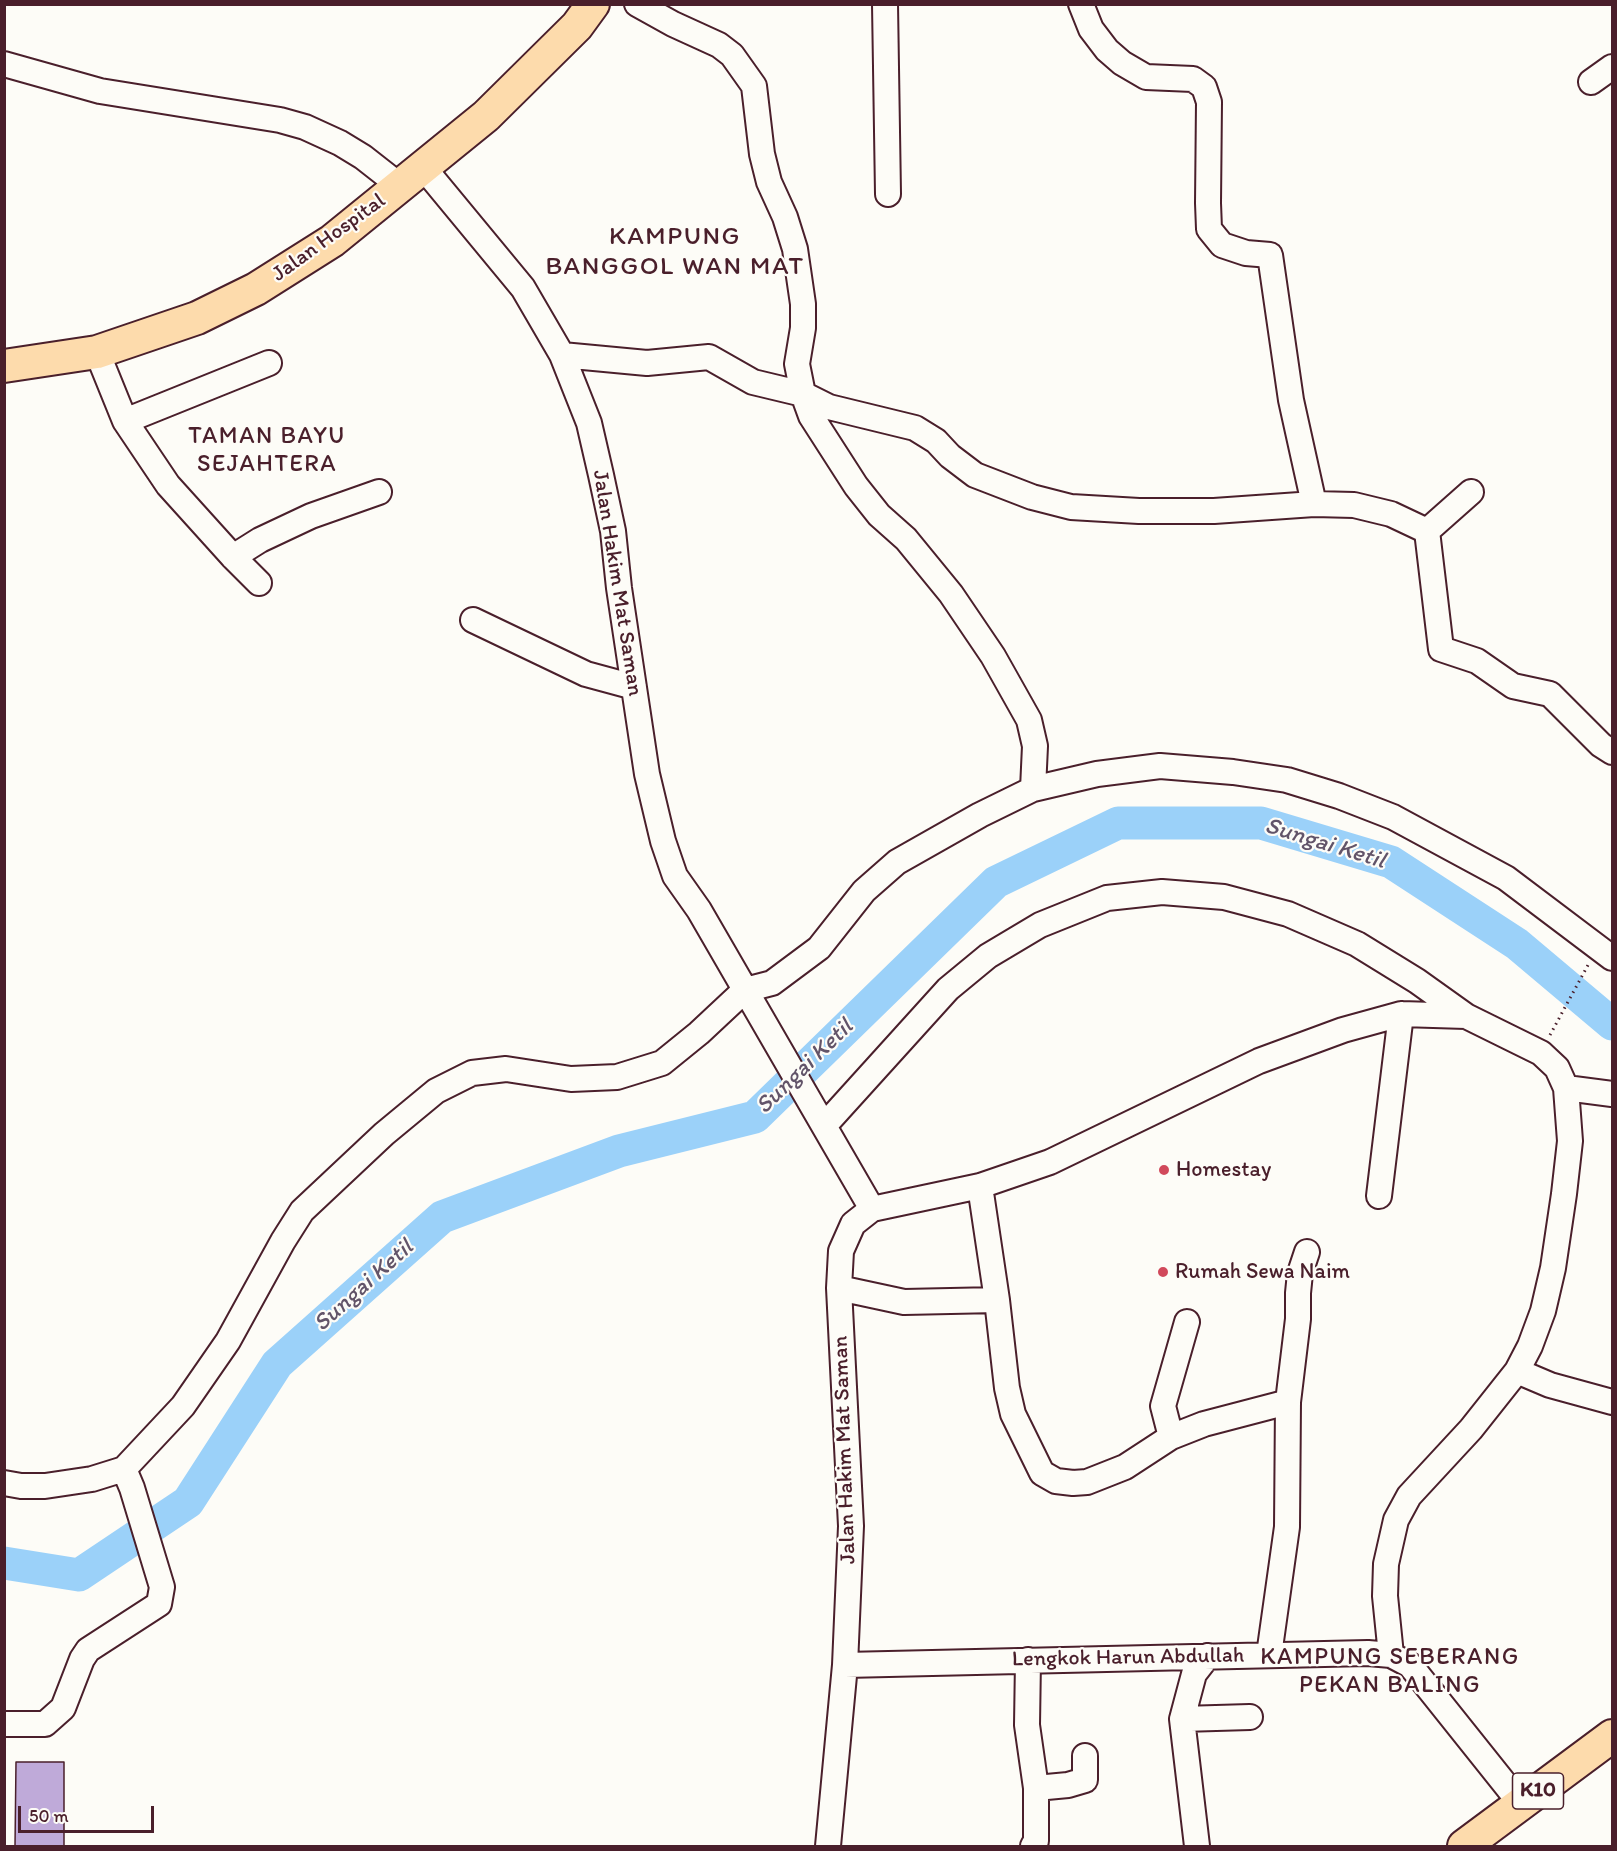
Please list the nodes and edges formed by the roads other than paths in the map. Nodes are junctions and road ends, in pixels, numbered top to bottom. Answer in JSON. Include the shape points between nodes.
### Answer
{"nodes":[{"id":1,"x":593,"y":4,"type":"edge"},
{"id":2,"x":637,"y":4,"type":"edge"},
{"id":3,"x":885,"y":4,"type":"edge"},
{"id":4,"x":1081,"y":4,"type":"edge"},
{"id":5,"x":4,"y":64,"type":"edge"},
{"id":6,"x":1612,"y":67,"type":"edge"},
{"id":7,"x":1591,"y":82,"type":"dead end"},
{"id":8,"x":412,"y":176,"type":"junction"},
{"id":9,"x":888,"y":194,"type":"dead end"},
{"id":10,"x":98,"y":352,"type":"junction"},
{"id":11,"x":562,"y":356,"type":"junction"},
{"id":12,"x":269,"y":363,"type":"dead end"},
{"id":13,"x":4,"y":366,"type":"edge"},
{"id":14,"x":803,"y":394,"type":"junction"},
{"id":15,"x":125,"y":421,"type":"junction"},
{"id":16,"x":379,"y":492,"type":"dead end"},
{"id":17,"x":1472,"y":492,"type":"dead end"},
{"id":18,"x":1314,"y":504,"type":"junction"},
{"id":19,"x":1427,"y":531,"type":"junction"},
{"id":20,"x":232,"y":557,"type":"junction"},
{"id":21,"x":259,"y":583,"type":"dead end"},
{"id":22,"x":473,"y":620,"type":"dead end"},
{"id":23,"x":634,"y":687,"type":"junction"},
{"id":24,"x":1612,"y":752,"type":"edge"},
{"id":25,"x":1033,"y":789,"type":"junction"},
{"id":26,"x":1612,"y":958,"type":"edge"},
{"id":27,"x":745,"y":990,"type":"junction"},
{"id":28,"x":1401,"y":1014,"type":"junction"},
{"id":29,"x":1466,"y":1016,"type":"junction"},
{"id":30,"x":1566,"y":1088,"type":"junction"},
{"id":31,"x":1612,"y":1094,"type":"edge"},
{"id":32,"x":818,"y":1116,"type":"junction"},
{"id":33,"x":980,"y":1186,"type":"junction"},
{"id":34,"x":1379,"y":1196,"type":"dead end"},
{"id":35,"x":872,"y":1209,"type":"junction"},
{"id":36,"x":1307,"y":1252,"type":"dead end"},
{"id":37,"x":839,"y":1288,"type":"junction"},
{"id":38,"x":997,"y":1300,"type":"junction"},
{"id":39,"x":1186,"y":1322,"type":"dead end"},
{"id":40,"x":1517,"y":1371,"type":"junction"},
{"id":41,"x":1288,"y":1402,"type":"junction"},
{"id":42,"x":1612,"y":1402,"type":"edge"},
{"id":43,"x":1172,"y":1437,"type":"junction"},
{"id":44,"x":128,"y":1478,"type":"junction"},
{"id":45,"x":4,"y":1483,"type":"edge"},
{"id":46,"x":1269,"y":1655,"type":"junction"},
{"id":47,"x":1391,"y":1655,"type":"junction"},
{"id":48,"x":1208,"y":1656,"type":"junction"},
{"id":49,"x":1028,"y":1660,"type":"junction"},
{"id":50,"x":845,"y":1665,"type":"junction"},
{"id":51,"x":1250,"y":1717,"type":"dead end"},
{"id":52,"x":1182,"y":1719,"type":"junction"},
{"id":53,"x":4,"y":1724,"type":"edge"},
{"id":54,"x":1612,"y":1736,"type":"edge"},
{"id":55,"x":1085,"y":1756,"type":"dead end"},
{"id":56,"x":1036,"y":1788,"type":"junction"},
{"id":57,"x":1521,"y":1804,"type":"junction"},
{"id":58,"x":828,"y":1846,"type":"edge"},
{"id":59,"x":1033,"y":1846,"type":"edge"},
{"id":60,"x":1197,"y":1846,"type":"edge"},
{"id":61,"x":1464,"y":1846,"type":"edge"}],
"edges":[{"from":1,"to":8,"type":"main road","name":"Jalan Hospital","via":[[577,26],[486,116]]},
{"from":2,"to":14,"type":"street","via":[[720,45],[754,86],[762,154],[795,249],[800,280],[803,328],[797,364]]},
{"from":3,"to":9,"type":"street"},
{"from":4,"to":18,"type":"street","via":[[1091,29],[1122,63],[1146,77],[1192,79],[1204,87],[1209,102],[1209,228],[1222,245],[1270,255],[1291,400]]},
{"from":5,"to":8,"type":"street","name":"Jalan Hakim Mat Saman","via":[[100,91],[280,120]]},
{"from":6,"to":7,"type":"street"},
{"from":8,"to":10,"type":"main road","name":"Jalan Hospital","via":[[332,241],[256,289],[197,318]]},
{"from":8,"to":11,"type":"street","name":"Jalan Hakim Mat Saman","via":[[523,288]]},
{"from":10,"to":13,"type":"main road","name":"Jalan Hospital"},
{"from":10,"to":15,"type":"street"},
{"from":11,"to":14,"type":"street","via":[[647,363],[708,357],[753,382]]},
{"from":11,"to":23,"type":"street","name":"Jalan Hakim Mat Saman","via":[[589,423],[601,475],[613,531]]},
{"from":12,"to":15,"type":"street"},
{"from":14,"to":18,"type":"street","via":[[829,407],[915,428],[975,475],[1071,507],[1214,511]]},
{"from":14,"to":25,"type":"street","via":[[811,416],[856,486],[951,594],[993,656],[1029,720],[1035,746]]},
{"from":15,"to":20,"type":"street","via":[[168,485]]},
{"from":16,"to":20,"type":"street","via":[[311,516]]},
{"from":17,"to":19,"type":"street"},
{"from":18,"to":19,"type":"street","via":[[1354,505],[1391,514]]},
{"from":19,"to":24,"type":"street","via":[[1441,649],[1477,661],[1513,686],[1550,694]]},
{"from":20,"to":21,"type":"street"},
{"from":22,"to":23,"type":"street","via":[[586,674]]},
{"from":23,"to":27,"type":"street","name":"Jalan Hakim Mat Saman","via":[[647,774],[675,876]]},
{"from":25,"to":26,"type":"street","via":[[1097,774],[1160,766],[1287,780],[1393,817],[1506,878]]},
{"from":25,"to":27,"type":"street","via":[[897,862],[864,891],[819,948],[772,983]]},
{"from":27,"to":32,"type":"street","name":"Jalan Hakim Mat Saman"},
{"from":27,"to":44,"type":"street","via":[[662,1063],[616,1077],[571,1079],[506,1069],[472,1073],[436,1091],[302,1211],[228,1341]]},
{"from":28,"to":29,"type":"street"},
{"from":28,"to":33,"type":"street","via":[[1343,1030],[1259,1061],[1050,1162]]},
{"from":28,"to":34,"type":"street"},
{"from":29,"to":30,"type":"street","via":[[1541,1053],[1557,1068]]},
{"from":29,"to":32,"type":"street","via":[[1357,944],[1287,914],[1204,895],[1162,892],[1107,898],[1040,925],[988,956],[948,989]]},
{"from":30,"to":31,"type":"street"},
{"from":30,"to":40,"type":"street","via":[[1570,1141],[1553,1268],[1530,1346]]},
{"from":32,"to":35,"type":"street","name":"Jalan Hakim Mat Saman"},
{"from":33,"to":35,"type":"street"},
{"from":33,"to":38,"type":"street"},
{"from":35,"to":37,"type":"street","name":"Jalan Hakim Mat Saman","via":[[853,1224],[841,1251]]},
{"from":36,"to":41,"type":"street","via":[[1300,1273]]},
{"from":37,"to":38,"type":"street","via":[[904,1302]]},
{"from":37,"to":50,"type":"street","name":"Jalan Hakim Mat Saman","via":[[851,1526]]},
{"from":38,"to":43,"type":"street","via":[[1013,1414],[1042,1473],[1056,1481],[1087,1482],[1125,1467]]},
{"from":39,"to":43,"type":"street","via":[[1163,1406]]},
{"from":40,"to":42,"type":"street","via":[[1550,1385]]},
{"from":40,"to":47,"type":"street","via":[[1471,1429],[1409,1496],[1396,1520],[1386,1564]]},
{"from":41,"to":43,"type":"street","via":[[1204,1424]]},
{"from":41,"to":46,"type":"street","via":[[1287,1527]]},
{"from":44,"to":45,"type":"street","via":[[45,1486]]},
{"from":44,"to":53,"type":"street","via":[[162,1587],[159,1604],[88,1650],[63,1708],[45,1724]]},
{"from":46,"to":47,"type":"street","name":"Lengkok Harun Abdullah"},
{"from":46,"to":48,"type":"street","name":"Lengkok Harun Abdullah"},
{"from":47,"to":57,"type":"street","via":[[1410,1665]]},
{"from":48,"to":49,"type":"street","name":"Lengkok Harun Abdullah"},
{"from":48,"to":52,"type":"street","via":[[1194,1674]]},
{"from":49,"to":50,"type":"street","name":"Lengkok Harun Abdullah"},
{"from":49,"to":56,"type":"street","via":[[1028,1725]]},
{"from":50,"to":58,"type":"street","name":"Jalan Hakim Mat Saman"},
{"from":51,"to":52,"type":"street"},
{"from":52,"to":60,"type":"street"},
{"from":54,"to":57,"type":"main road","number":"K10"},
{"from":55,"to":56,"type":"street","via":[[1085,1780]]},
{"from":56,"to":59,"type":"street"},
{"from":57,"to":61,"type":"main road","number":"K10"}]}
